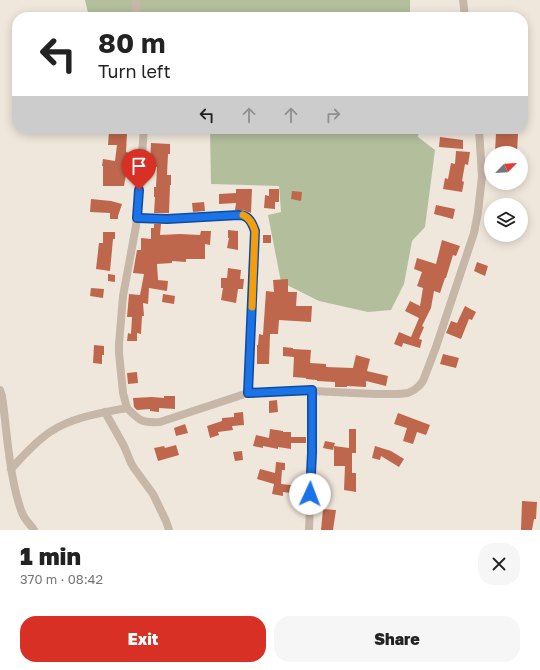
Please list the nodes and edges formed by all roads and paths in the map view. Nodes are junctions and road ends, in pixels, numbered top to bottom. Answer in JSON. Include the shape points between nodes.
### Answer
{"nodes":[{"id":1,"x":136,"y":0,"type":"edge"},
{"id":2,"x":463,"y":0,"type":"edge"},
{"id":3,"x":137,"y":12,"type":"edge"},
{"id":4,"x":464,"y":12,"type":"edge"},
{"id":5,"x":144,"y":134,"type":"edge"},
{"id":6,"x":478,"y":134,"type":"edge"},
{"id":7,"x":137,"y":218,"type":"junction"},
{"id":8,"x":0,"y":390,"type":"edge"},
{"id":9,"x":312,"y":390,"type":"junction"},
{"id":10,"x":248,"y":393,"type":"junction"},
{"id":11,"x":127,"y":408,"type":"junction"},
{"id":12,"x":105,"y":412,"type":"junction"},
{"id":13,"x":11,"y":469,"type":"junction"},
{"id":14,"x":34,"y":530,"type":"edge"},
{"id":15,"x":169,"y":530,"type":"edge"},
{"id":16,"x":309,"y":530,"type":"edge"}],
"edges":[{"from":1,"to":3,"type":"street"},
{"from":2,"to":4,"type":"street"},
{"from":5,"to":7,"type":"street"},
{"from":6,"to":9,"type":"street","via":[[482,176],[474,233],[423,380],[408,393],[374,394]]},
{"from":7,"to":10,"type":"street","via":[[244,215],[252,222],[255,231]]},
{"from":7,"to":11,"type":"street","via":[[123,296],[119,344],[123,393]]},
{"from":8,"to":13,"type":"street"},
{"from":9,"to":10,"type":"street"},
{"from":9,"to":16,"type":"street"},
{"from":10,"to":11,"type":"street","via":[[160,422],[147,423]]},
{"from":11,"to":12,"type":"street"},
{"from":12,"to":13,"type":"street","via":[[91,415],[49,433]]},
{"from":12,"to":15,"type":"street","via":[[131,463],[153,494]]},
{"from":13,"to":14,"type":"street","via":[[20,507]]}]}
